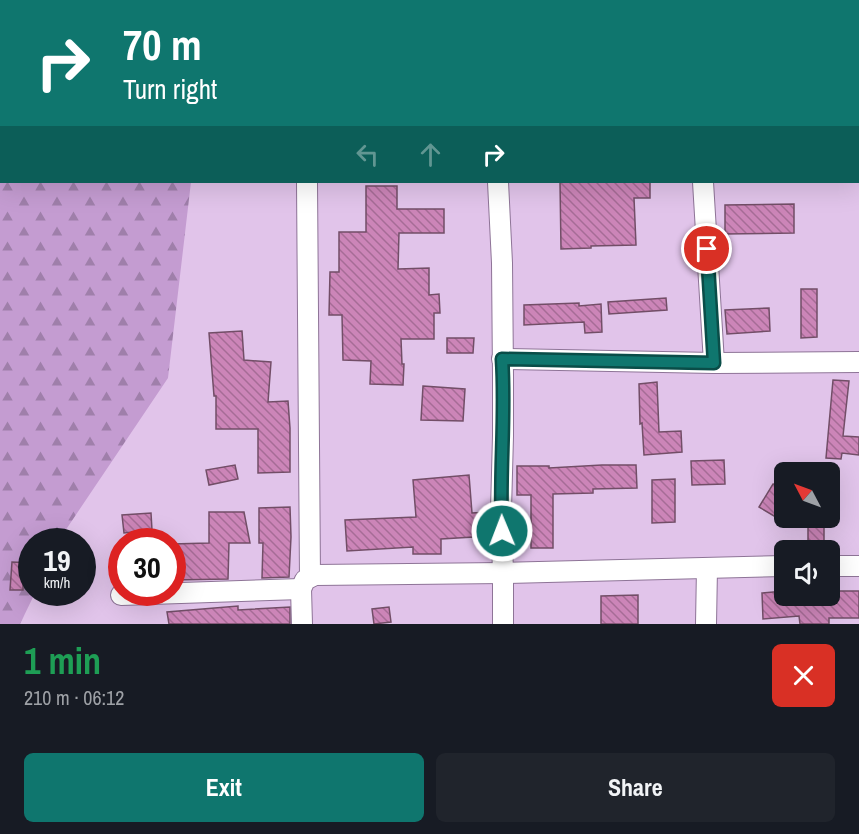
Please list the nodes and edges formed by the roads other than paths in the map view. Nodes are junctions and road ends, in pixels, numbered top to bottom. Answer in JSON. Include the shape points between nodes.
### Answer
{"nodes":[{"id":1,"x":307,"y":183,"type":"edge"},
{"id":2,"x":498,"y":183,"type":"edge"},
{"id":3,"x":703,"y":183,"type":"edge"},
{"id":4,"x":502,"y":359,"type":"junction"},
{"id":5,"x":859,"y":362,"type":"edge"},
{"id":6,"x":714,"y":363,"type":"junction"},
{"id":7,"x":774,"y":566,"type":"edge"},
{"id":8,"x":840,"y":566,"type":"edge"},
{"id":9,"x":859,"y":566,"type":"edge"},
{"id":10,"x":707,"y":568,"type":"junction"},
{"id":11,"x":503,"y":573,"type":"junction"},
{"id":12,"x":305,"y":583,"type":"junction"},
{"id":13,"x":186,"y":591,"type":"edge"},
{"id":14,"x":302,"y":624,"type":"edge"},
{"id":15,"x":503,"y":624,"type":"edge"},
{"id":16,"x":706,"y":624,"type":"edge"}],
"edges":[{"from":1,"to":12,"type":"street"},
{"from":2,"to":4,"type":"street"},
{"from":3,"to":6,"type":"street"},
{"from":4,"to":6,"type":"street"},
{"from":4,"to":11,"type":"street"},
{"from":5,"to":6,"type":"street"},
{"from":7,"to":10,"type":"street"},
{"from":8,"to":9,"type":"street"},
{"from":10,"to":11,"type":"street"},
{"from":10,"to":16,"type":"street"},
{"from":11,"to":12,"type":"street","via":[[315,574]]},
{"from":11,"to":15,"type":"street"},
{"from":12,"to":13,"type":"street"},
{"from":12,"to":14,"type":"street"}]}
